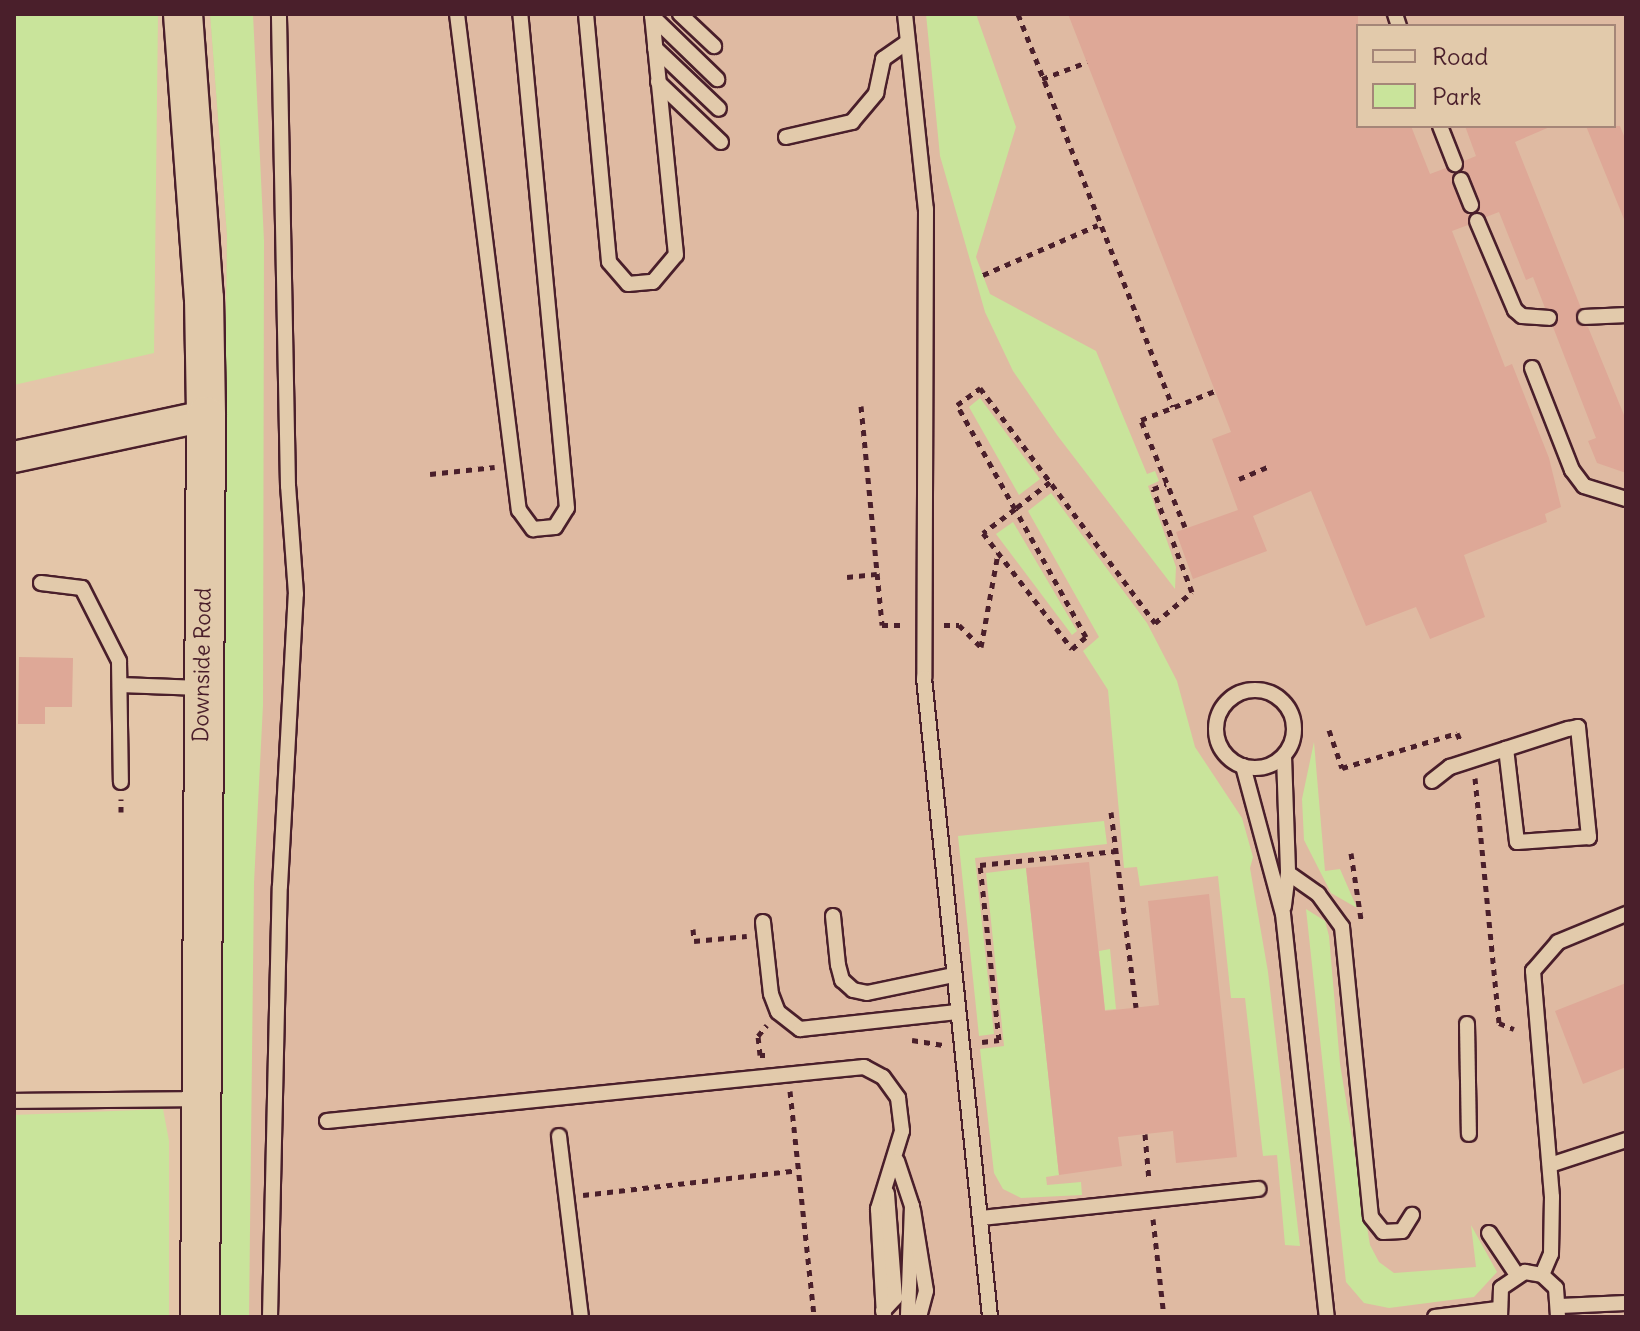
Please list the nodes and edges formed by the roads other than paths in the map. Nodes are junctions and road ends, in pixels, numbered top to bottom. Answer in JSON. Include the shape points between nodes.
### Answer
{"nodes":[{"id":1,"x":183,"y":14,"type":"edge"},
{"id":2,"x":279,"y":14,"type":"edge"},
{"id":3,"x":457,"y":14,"type":"edge"},
{"id":4,"x":520,"y":14,"type":"edge"},
{"id":5,"x":586,"y":14,"type":"edge"},
{"id":6,"x":680,"y":14,"type":"edge"},
{"id":7,"x":905,"y":14,"type":"edge"},
{"id":8,"x":652,"y":15,"type":"edge"},
{"id":9,"x":907,"y":42,"type":"junction"},
{"id":10,"x":714,"y":46,"type":"dead end"},
{"id":11,"x":655,"y":48,"type":"junction"},
{"id":12,"x":717,"y":79,"type":"dead end"},
{"id":13,"x":658,"y":82,"type":"junction"},
{"id":14,"x":719,"y":109,"type":"dead end"},
{"id":15,"x":1441,"y":128,"type":"edge"},
{"id":16,"x":786,"y":137,"type":"dead end"},
{"id":17,"x":721,"y":142,"type":"dead end"},
{"id":18,"x":1455,"y":164,"type":"dead end"},
{"id":19,"x":1461,"y":180,"type":"dead end"},
{"id":20,"x":1471,"y":205,"type":"dead end"},
{"id":21,"x":1477,"y":221,"type":"dead end"},
{"id":22,"x":1626,"y":315,"type":"edge"},
{"id":23,"x":1585,"y":317,"type":"dead end"},
{"id":24,"x":1549,"y":318,"type":"dead end"},
{"id":25,"x":1532,"y":368,"type":"dead end"},
{"id":26,"x":206,"y":416,"type":"junction"},
{"id":27,"x":14,"y":457,"type":"edge"},
{"id":28,"x":1626,"y":499,"type":"edge"},
{"id":29,"x":41,"y":583,"type":"dead end"},
{"id":30,"x":120,"y":685,"type":"junction"},
{"id":31,"x":201,"y":688,"type":"junction"},
{"id":32,"x":1506,"y":749,"type":"junction"},
{"id":33,"x":1284,"y":756,"type":"junction"},
{"id":34,"x":1243,"y":766,"type":"junction"},
{"id":35,"x":1432,"y":781,"type":"dead end"},
{"id":36,"x":121,"y":782,"type":"dead end"},
{"id":37,"x":1288,"y":873,"type":"junction"},
{"id":38,"x":1283,"y":914,"type":"junction"},
{"id":39,"x":1626,"y":914,"type":"edge"},
{"id":40,"x":833,"y":916,"type":"dead end"},
{"id":41,"x":763,"y":922,"type":"dead end"},
{"id":42,"x":954,"y":975,"type":"junction"},
{"id":43,"x":957,"y":1012,"type":"junction"},
{"id":44,"x":1467,"y":1024,"type":"dead end"},
{"id":45,"x":201,"y":1099,"type":"junction"},
{"id":46,"x":14,"y":1101,"type":"edge"},
{"id":47,"x":327,"y":1121,"type":"dead end"},
{"id":48,"x":1469,"y":1134,"type":"dead end"},
{"id":49,"x":559,"y":1136,"type":"dead end"},
{"id":50,"x":1626,"y":1140,"type":"edge"},
{"id":51,"x":897,"y":1161,"type":"junction"},
{"id":52,"x":1550,"y":1165,"type":"junction"},
{"id":53,"x":1258,"y":1189,"type":"dead end"},
{"id":54,"x":912,"y":1206,"type":"junction"},
{"id":55,"x":1412,"y":1215,"type":"dead end"},
{"id":56,"x":981,"y":1218,"type":"junction"},
{"id":57,"x":1489,"y":1233,"type":"dead end"},
{"id":58,"x":1517,"y":1275,"type":"junction"},
{"id":59,"x":1542,"y":1275,"type":"junction"},
{"id":60,"x":1626,"y":1303,"type":"edge"},
{"id":61,"x":1559,"y":1312,"type":"edge"},
{"id":62,"x":1498,"y":1313,"type":"edge"},
{"id":63,"x":884,"y":1314,"type":"edge"},
{"id":64,"x":200,"y":1317,"type":"edge"},
{"id":65,"x":270,"y":1317,"type":"edge"},
{"id":66,"x":581,"y":1317,"type":"edge"},
{"id":67,"x":908,"y":1317,"type":"edge"},
{"id":68,"x":919,"y":1317,"type":"edge"},
{"id":69,"x":990,"y":1317,"type":"edge"},
{"id":70,"x":1327,"y":1317,"type":"edge"},
{"id":71,"x":1435,"y":1317,"type":"edge"}],
"edges":[{"from":1,"to":26,"type":"street","name":"Downside Road","via":[[204,298]]},
{"from":2,"to":65,"type":"lane","via":[[288,486],[296,594],[280,886]]},
{"from":3,"to":4,"type":"lane","via":[[519,510],[533,529],[555,527],[567,508]]},
{"from":5,"to":13,"type":"lane","via":[[609,262],[628,284],[653,282],[676,255]]},
{"from":6,"to":10,"type":"lane"},
{"from":7,"to":9,"type":"lane"},
{"from":8,"to":11,"type":"lane"},
{"from":8,"to":12,"type":"lane"},
{"from":9,"to":16,"type":"lane","via":[[883,59],[876,93],[852,122]]},
{"from":9,"to":42,"type":"lane","via":[[926,209],[924,678]]},
{"from":11,"to":13,"type":"lane"},
{"from":11,"to":14,"type":"lane"},
{"from":13,"to":17,"type":"lane"},
{"from":15,"to":18,"type":"lane"},
{"from":19,"to":20,"type":"lane"},
{"from":21,"to":24,"type":"lane","via":[[1515,310],[1522,316]]},
{"from":22,"to":23,"type":"lane"},
{"from":25,"to":28,"type":"lane","via":[[1572,470],[1584,486]]},
{"from":26,"to":27,"type":"street"},
{"from":26,"to":31,"type":"street","name":"Downside Road"},
{"from":29,"to":30,"type":"lane","via":[[82,588],[119,661]]},
{"from":30,"to":31,"type":"lane"},
{"from":30,"to":36,"type":"lane"},
{"from":31,"to":45,"type":"street","name":"Downside Road"},
{"from":32,"to":32,"type":"lane","via":[[1578,727],[1589,837],[1517,842]]},
{"from":32,"to":35,"type":"lane"},
{"from":33,"to":34,"type":"lane","via":[[1269,765]]},
{"from":33,"to":34,"type":"lane","via":[[1294,728],[1286,706],[1267,692],[1239,693],[1221,709],[1216,737],[1231,760]]},
{"from":33,"to":37,"type":"lane"},
{"from":34,"to":38,"type":"lane"},
{"from":37,"to":38,"type":"lane"},
{"from":37,"to":55,"type":"lane","via":[[1318,894],[1342,927],[1371,1217],[1383,1232],[1402,1231]]},
{"from":38,"to":70,"type":"lane"},
{"from":39,"to":52,"type":"lane","via":[[1558,942],[1533,971]]},
{"from":40,"to":42,"type":"lane","via":[[842,980],[853,990],[867,993]]},
{"from":41,"to":43,"type":"lane","via":[[771,994],[778,1012],[800,1029]]},
{"from":42,"to":43,"type":"lane"},
{"from":43,"to":56,"type":"lane"},
{"from":44,"to":48,"type":"lane"},
{"from":45,"to":46,"type":"lane"},
{"from":45,"to":64,"type":"street","name":"Downside Road"},
{"from":47,"to":51,"type":"lane","via":[[864,1067],[883,1077],[898,1098],[902,1131]]},
{"from":49,"to":66,"type":"lane"},
{"from":50,"to":52,"type":"lane"},
{"from":51,"to":54,"type":"lane"},
{"from":51,"to":63,"type":"lane","via":[[878,1209]]},
{"from":52,"to":59,"type":"lane","via":[[1551,1254]]},
{"from":53,"to":56,"type":"lane"},
{"from":54,"to":67,"type":"lane"},
{"from":54,"to":68,"type":"lane","via":[[921,1235],[926,1291]]},
{"from":56,"to":69,"type":"lane"},
{"from":57,"to":58,"type":"lane"},
{"from":58,"to":59,"type":"lane"},
{"from":58,"to":62,"type":"lane","via":[[1501,1288]]},
{"from":59,"to":61,"type":"lane","via":[[1556,1288]]},
{"from":60,"to":61,"type":"lane"},
{"from":62,"to":71,"type":"lane"}]}
